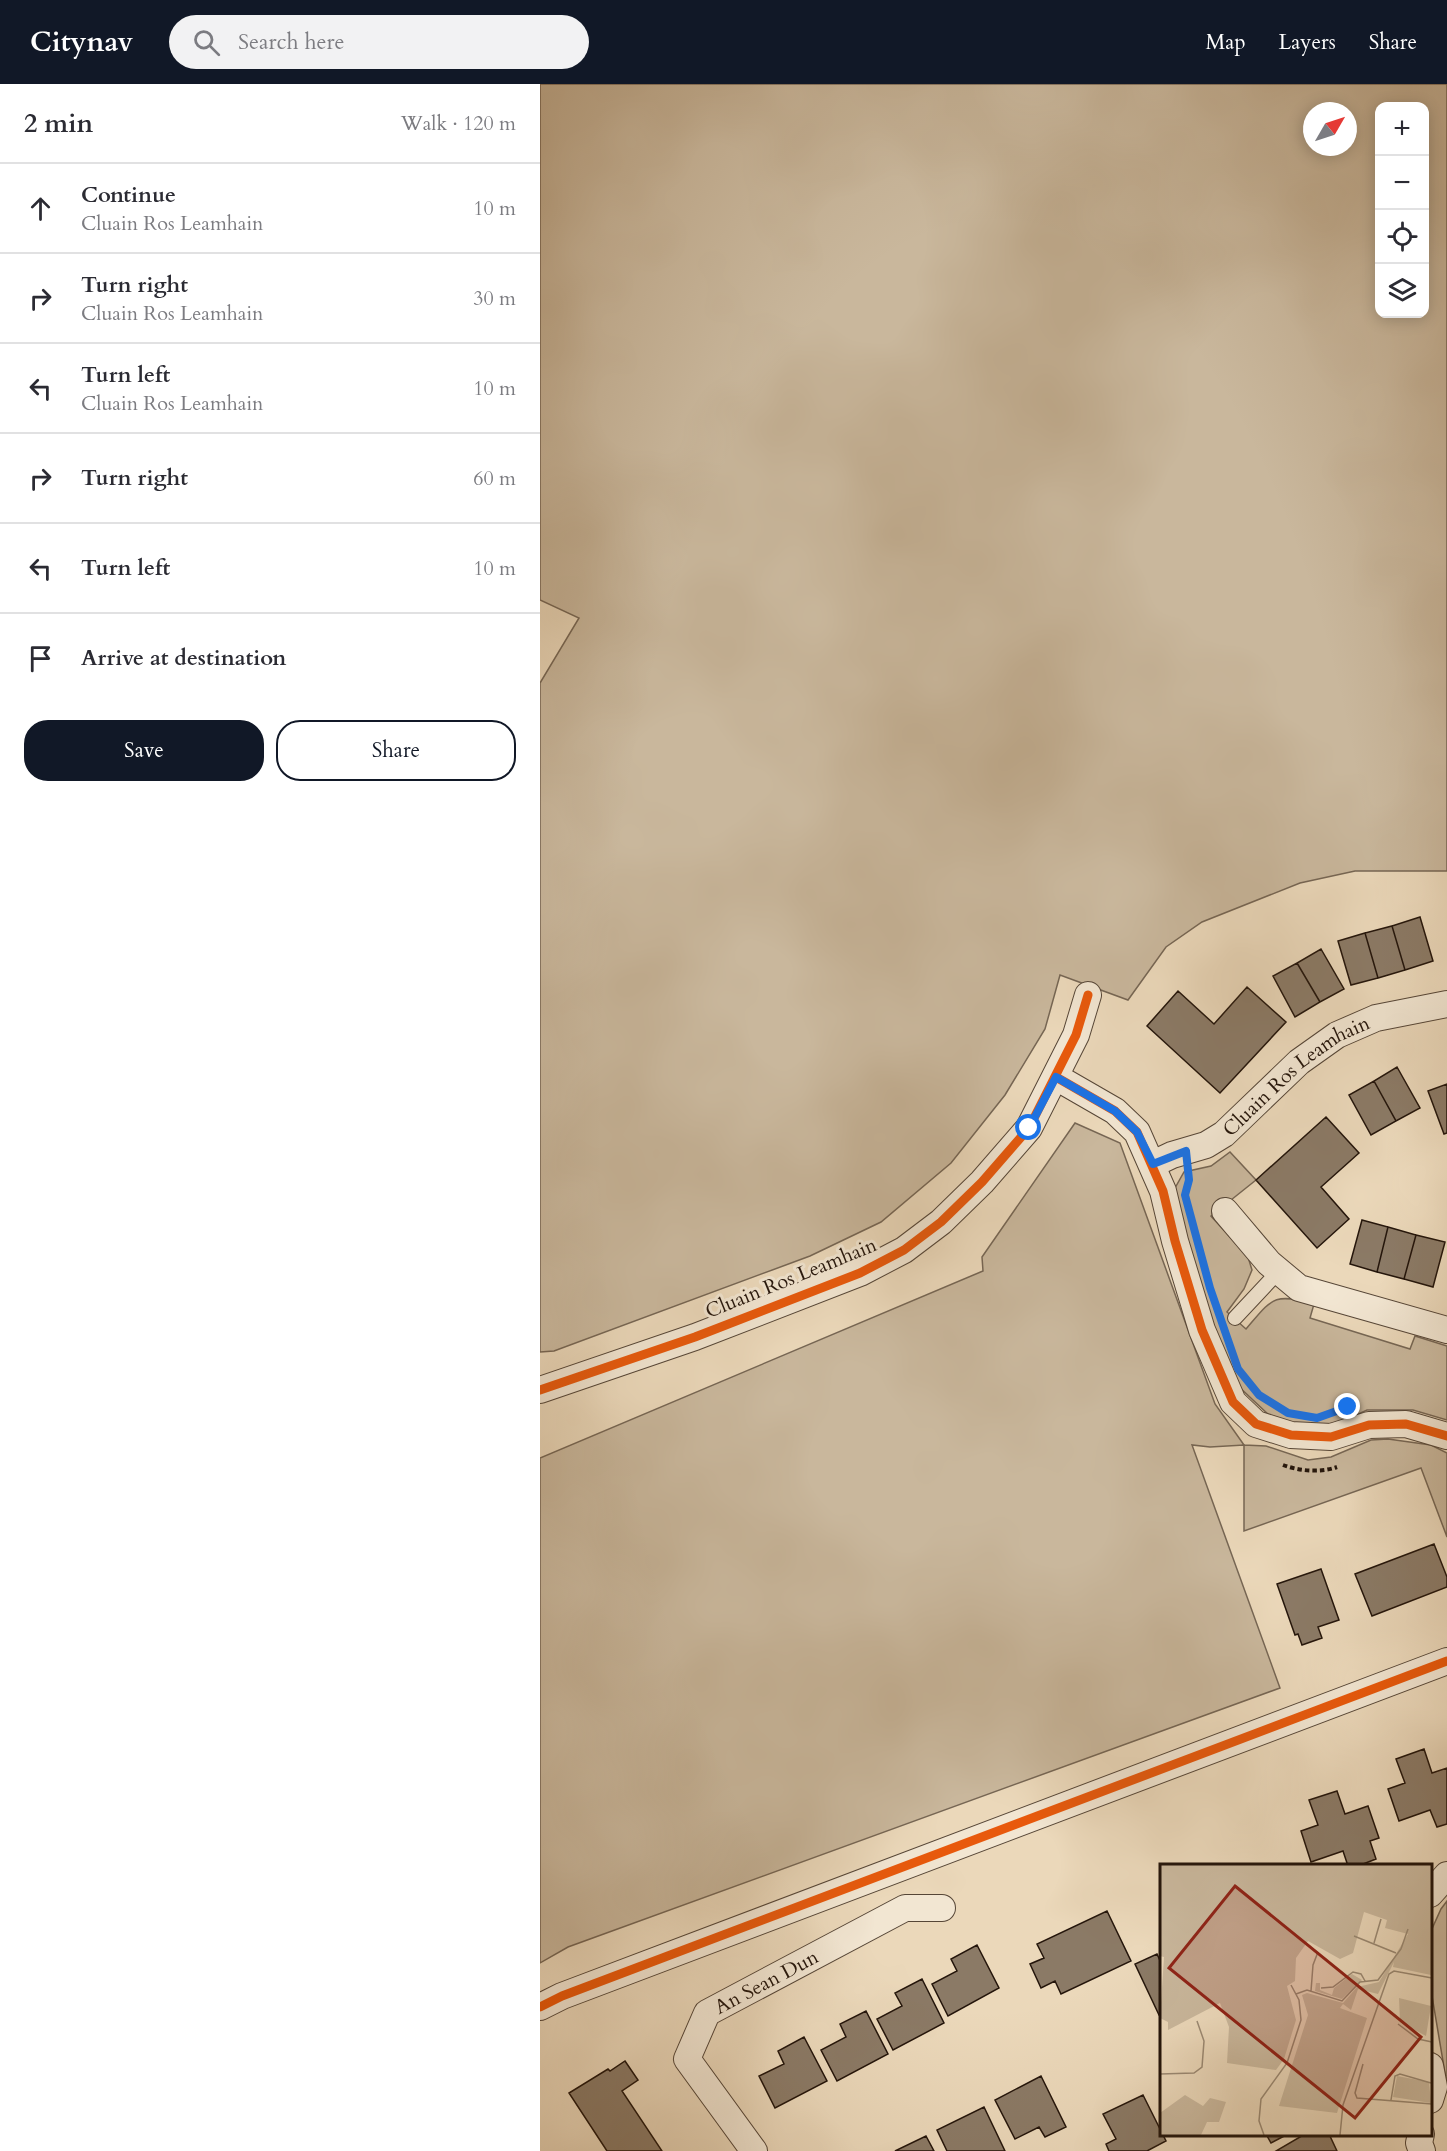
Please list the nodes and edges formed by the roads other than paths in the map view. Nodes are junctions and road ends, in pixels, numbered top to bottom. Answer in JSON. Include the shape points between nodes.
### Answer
{"nodes":[{"id":1,"x":1088,"y":995,"type":"dead end"},
{"id":2,"x":1447,"y":1004,"type":"edge"},
{"id":3,"x":1056,"y":1077,"type":"junction"},
{"id":4,"x":1153,"y":1164,"type":"junction"},
{"id":5,"x":1225,"y":1211,"type":"dead end"},
{"id":6,"x":1279,"y":1271,"type":"junction"},
{"id":7,"x":1235,"y":1318,"type":"dead end"},
{"id":8,"x":1447,"y":1330,"type":"edge"},
{"id":9,"x":540,"y":1390,"type":"edge"},
{"id":10,"x":1447,"y":1436,"type":"edge"},
{"id":11,"x":1447,"y":1661,"type":"edge"},
{"id":12,"x":1447,"y":1875,"type":"edge"},
{"id":13,"x":1432,"y":1893,"type":"edge"},
{"id":14,"x":942,"y":1908,"type":"dead end"},
{"id":15,"x":540,"y":2007,"type":"edge"},
{"id":16,"x":1432,"y":2073,"type":"edge"},
{"id":17,"x":1432,"y":2096,"type":"edge"},
{"id":18,"x":754,"y":2151,"type":"edge"}],
"edges":[{"from":1,"to":3,"type":"street","name":"Cluain Ros Leamhain","via":[[1076,1035]]},
{"from":2,"to":4,"type":"street","name":"Cluain Ros Leamhain","via":[[1376,1018],[1336,1035],[1299,1062],[1224,1134]]},
{"from":3,"to":4,"type":"street","via":[[1115,1111],[1137,1132]]},
{"from":3,"to":9,"type":"street","name":"Cluain Ros Leamhain","via":[[1029,1128],[982,1182],[941,1222],[904,1250],[860,1273],[695,1337]]},
{"from":4,"to":10,"type":"street","via":[[1202,1330],[1233,1402],[1256,1424],[1291,1435],[1331,1437],[1369,1425],[1406,1424]]},
{"from":5,"to":6,"type":"street"},
{"from":6,"to":7,"type":"lane"},
{"from":6,"to":8,"type":"street","via":[[1299,1288]]},
{"from":11,"to":15,"type":"street"},
{"from":12,"to":13,"type":"street"},
{"from":14,"to":18,"type":"street","name":"An Sean Dun","via":[[904,1908],[706,2013],[687,2059]]},
{"from":16,"to":17,"type":"street"}]}
